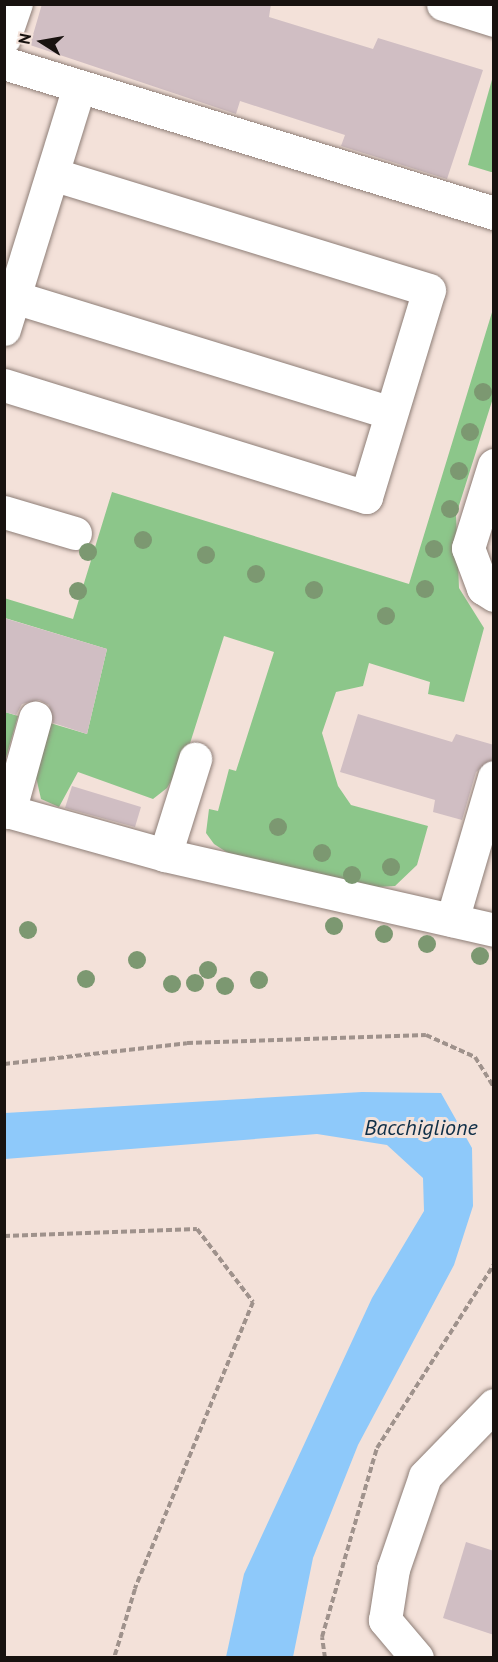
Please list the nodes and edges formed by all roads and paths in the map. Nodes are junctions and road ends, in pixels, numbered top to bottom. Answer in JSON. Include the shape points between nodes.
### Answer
{"nodes":[{"id":1,"x":16,"y":4,"type":"edge"},
{"id":2,"x":443,"y":4,"type":"edge"},
{"id":3,"x":494,"y":20,"type":"edge"},
{"id":4,"x":4,"y":38,"type":"edge"},
{"id":5,"x":4,"y":63,"type":"edge"},
{"id":6,"x":79,"y":86,"type":"junction"},
{"id":7,"x":52,"y":174,"type":"junction"},
{"id":8,"x":494,"y":213,"type":"edge"},
{"id":9,"x":14,"y":297,"type":"junction"},
{"id":10,"x":4,"y":329,"type":"edge"},
{"id":11,"x":4,"y":386,"type":"edge"},
{"id":12,"x":391,"y":413,"type":"junction"},
{"id":13,"x":494,"y":465,"type":"edge"},
{"id":14,"x":4,"y":512,"type":"edge"},
{"id":15,"x":75,"y":533,"type":"dead end"},
{"id":16,"x":494,"y":595,"type":"edge"},
{"id":17,"x":35,"y":718,"type":"dead end"},
{"id":18,"x":195,"y":759,"type":"dead end"},
{"id":19,"x":494,"y":777,"type":"edge"},
{"id":20,"x":7,"y":811,"type":"edge"},
{"id":21,"x":165,"y":855,"type":"junction"},
{"id":22,"x":452,"y":920,"type":"junction"},
{"id":23,"x":494,"y":930,"type":"edge"},
{"id":24,"x":4,"y":1064,"type":"edge"},
{"id":25,"x":494,"y":1086,"type":"edge"},
{"id":26,"x":4,"y":1236,"type":"edge"},
{"id":27,"x":494,"y":1264,"type":"edge"},
{"id":28,"x":494,"y":1405,"type":"edge"},
{"id":29,"x":114,"y":1658,"type":"edge"},
{"id":30,"x":325,"y":1658,"type":"edge"},
{"id":31,"x":417,"y":1658,"type":"edge"}],
"edges":[{"from":1,"to":4,"type":"lane"},
{"from":2,"to":3,"type":"lane"},
{"from":5,"to":6,"type":"lane"},
{"from":6,"to":7,"type":"lane"},
{"from":6,"to":8,"type":"lane"},
{"from":7,"to":9,"type":"lane"},
{"from":7,"to":12,"type":"lane","via":[[429,290]]},
{"from":9,"to":10,"type":"lane"},
{"from":9,"to":12,"type":"lane"},
{"from":11,"to":12,"type":"lane","via":[[366,497]]},
{"from":13,"to":16,"type":"lane","via":[[468,548],[483,588]]},
{"from":14,"to":15,"type":"lane"},
{"from":17,"to":20,"type":"lane"},
{"from":18,"to":21,"type":"lane"},
{"from":19,"to":22,"type":"lane"},
{"from":20,"to":21,"type":"lane"},
{"from":21,"to":22,"type":"lane"},
{"from":22,"to":23,"type":"lane"},
{"from":24,"to":25,"type":"path","via":[[187,1043],[426,1035],[475,1057]]},
{"from":26,"to":29,"type":"path","via":[[197,1229],[254,1302],[140,1578]]},
{"from":27,"to":30,"type":"path","via":[[377,1448],[322,1637]]},
{"from":28,"to":31,"type":"lane","via":[[425,1476],[393,1569],[385,1620]]}]}
